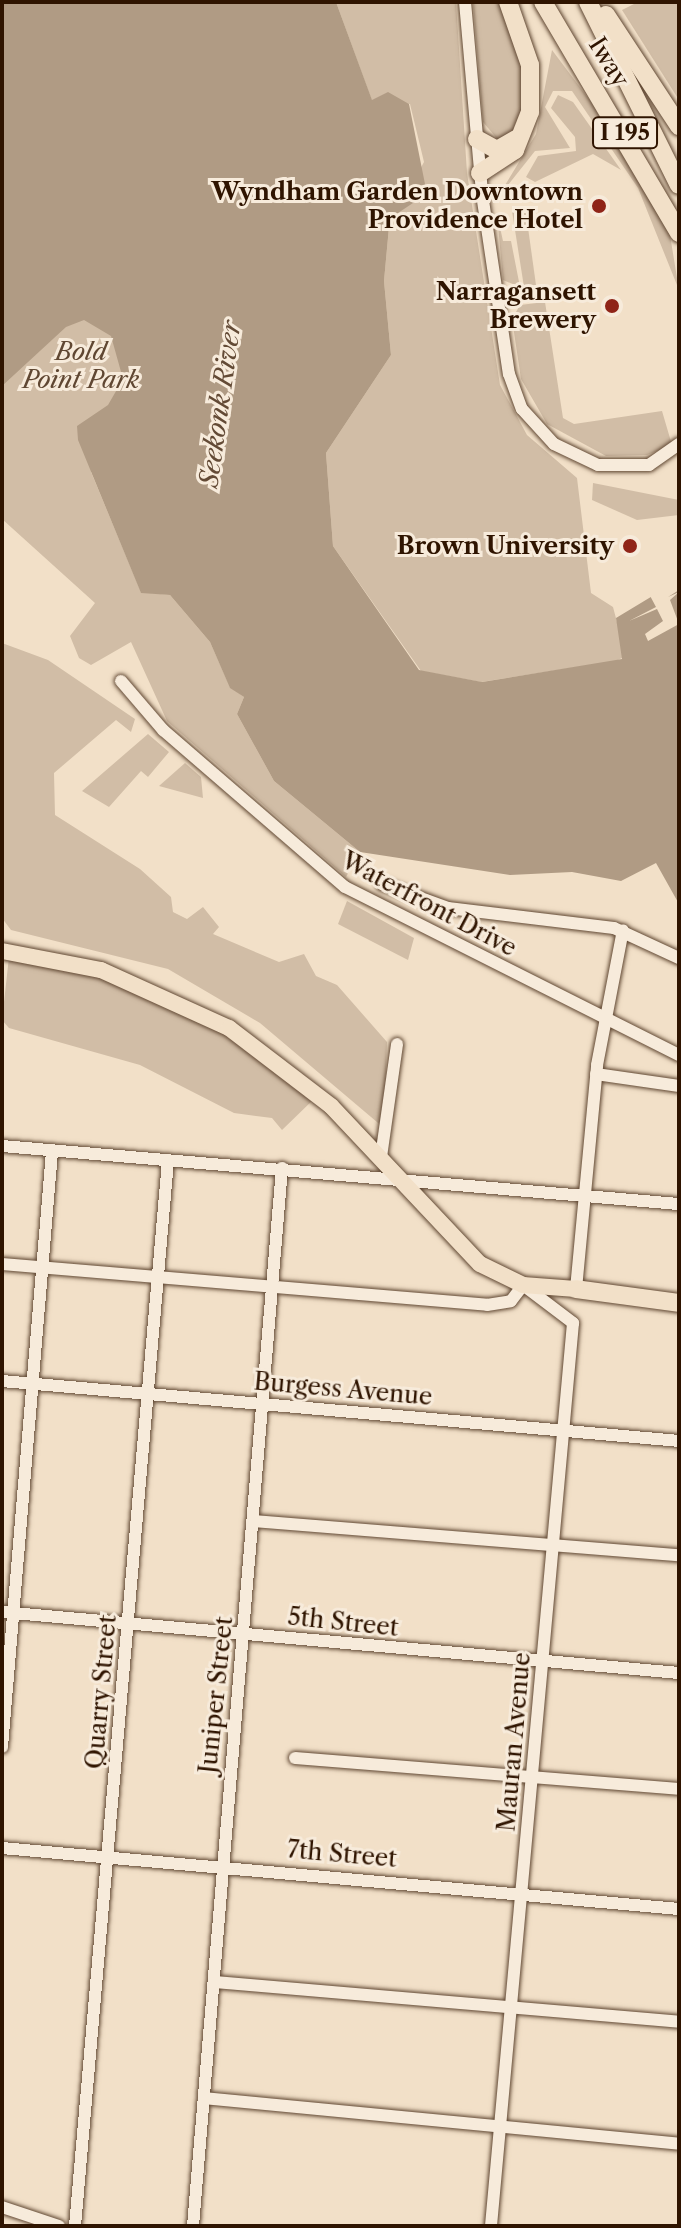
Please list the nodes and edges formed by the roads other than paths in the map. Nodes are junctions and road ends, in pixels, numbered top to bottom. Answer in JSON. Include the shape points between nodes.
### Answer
{"nodes":[{"id":1,"x":465,"y":2,"type":"edge"},
{"id":2,"x":508,"y":2,"type":"edge"},
{"id":3,"x":542,"y":2,"type":"edge"},
{"id":4,"x":588,"y":2,"type":"edge"},
{"id":5,"x":596,"y":2,"type":"edge"},
{"id":6,"x":679,"y":126,"type":"edge"},
{"id":7,"x":524,"y":131,"type":"junction"},
{"id":8,"x":477,"y":139,"type":"junction"},
{"id":9,"x":480,"y":173,"type":"junction"},
{"id":10,"x":679,"y":185,"type":"edge"},
{"id":11,"x":679,"y":233,"type":"edge"},
{"id":12,"x":679,"y":444,"type":"edge"},
{"id":13,"x":121,"y":681,"type":"dead end"},
{"id":14,"x":382,"y":884,"type":"dead end"},
{"id":15,"x":623,"y":930,"type":"junction"},
{"id":16,"x":2,"y":951,"type":"edge"},
{"id":17,"x":679,"y":958,"type":"edge"},
{"id":18,"x":607,"y":1022,"type":"junction"},
{"id":19,"x":397,"y":1044,"type":"dead end"},
{"id":20,"x":679,"y":1055,"type":"edge"},
{"id":21,"x":596,"y":1074,"type":"junction"},
{"id":22,"x":679,"y":1086,"type":"edge"},
{"id":23,"x":2,"y":1146,"type":"edge"},
{"id":24,"x":52,"y":1151,"type":"junction"},
{"id":25,"x":381,"y":1157,"type":"junction"},
{"id":26,"x":168,"y":1161,"type":"junction"},
{"id":27,"x":282,"y":1168,"type":"junction"},
{"id":28,"x":398,"y":1179,"type":"junction"},
{"id":29,"x":584,"y":1195,"type":"junction"},
{"id":30,"x":679,"y":1204,"type":"edge"},
{"id":31,"x":2,"y":1264,"type":"edge"},
{"id":32,"x":42,"y":1267,"type":"junction"},
{"id":33,"x":157,"y":1277,"type":"junction"},
{"id":34,"x":275,"y":1285,"type":"junction"},
{"id":35,"x":523,"y":1285,"type":"junction"},
{"id":36,"x":576,"y":1289,"type":"junction"},
{"id":37,"x":679,"y":1303,"type":"edge"},
{"id":38,"x":2,"y":1381,"type":"edge"},
{"id":39,"x":32,"y":1384,"type":"junction"},
{"id":40,"x":148,"y":1395,"type":"junction"},
{"id":41,"x":265,"y":1403,"type":"junction"},
{"id":42,"x":563,"y":1432,"type":"junction"},
{"id":43,"x":679,"y":1441,"type":"edge"},
{"id":44,"x":253,"y":1521,"type":"junction"},
{"id":45,"x":552,"y":1543,"type":"junction"},
{"id":46,"x":679,"y":1555,"type":"edge"},
{"id":47,"x":7,"y":1612,"type":"edge"},
{"id":48,"x":128,"y":1624,"type":"junction"},
{"id":49,"x":245,"y":1634,"type":"junction"},
{"id":50,"x":543,"y":1659,"type":"junction"},
{"id":51,"x":679,"y":1673,"type":"edge"},
{"id":52,"x":2,"y":1747,"type":"edge"},
{"id":53,"x":295,"y":1758,"type":"dead end"},
{"id":54,"x":533,"y":1775,"type":"junction"},
{"id":55,"x":679,"y":1789,"type":"edge"},
{"id":56,"x":2,"y":1848,"type":"edge"},
{"id":57,"x":109,"y":1856,"type":"junction"},
{"id":58,"x":224,"y":1866,"type":"junction"},
{"id":59,"x":525,"y":1890,"type":"junction"},
{"id":60,"x":679,"y":1909,"type":"edge"},
{"id":61,"x":215,"y":1982,"type":"junction"},
{"id":62,"x":510,"y":2009,"type":"junction"},
{"id":63,"x":679,"y":2022,"type":"edge"},
{"id":64,"x":204,"y":2098,"type":"junction"},
{"id":65,"x":500,"y":2128,"type":"junction"},
{"id":66,"x":679,"y":2144,"type":"edge"},
{"id":67,"x":2,"y":2207,"type":"edge"},
{"id":68,"x":59,"y":2226,"type":"edge"},
{"id":69,"x":75,"y":2226,"type":"edge"},
{"id":70,"x":193,"y":2226,"type":"edge"},
{"id":71,"x":491,"y":2226,"type":"edge"}],
"edges":[{"from":1,"to":8,"type":"street"},
{"from":2,"to":7,"type":"highway","via":[[531,77]]},
{"from":3,"to":11,"type":"highway","name":"Iway","number":"I 195"},
{"from":4,"to":10,"type":"highway","name":"Iway","number":"I 195"},
{"from":5,"to":6,"type":"highway"},
{"from":7,"to":8,"type":"highway","via":[[497,150]]},
{"from":7,"to":9,"type":"highway","via":[[511,155]]},
{"from":8,"to":9,"type":"street"},
{"from":9,"to":12,"type":"street","via":[[509,374],[529,420],[566,451],[604,466],[649,465]]},
{"from":13,"to":18,"type":"street","name":"Waterfront Drive","via":[[163,730],[329,876]]},
{"from":14,"to":15,"type":"street","via":[[448,908]]},
{"from":15,"to":17,"type":"street"},
{"from":15,"to":18,"type":"street"},
{"from":16,"to":25,"type":"main road","via":[[101,970],[189,1005],[298,1078]]},
{"from":18,"to":20,"type":"street","name":"Waterfront Drive"},
{"from":18,"to":21,"type":"street"},
{"from":19,"to":25,"type":"street"},
{"from":21,"to":22,"type":"street"},
{"from":21,"to":29,"type":"street"},
{"from":23,"to":24,"type":"street"},
{"from":24,"to":26,"type":"street"},
{"from":24,"to":32,"type":"street"},
{"from":25,"to":28,"type":"main road"},
{"from":26,"to":27,"type":"street"},
{"from":26,"to":33,"type":"street","name":"Quarry Street"},
{"from":27,"to":28,"type":"street"},
{"from":27,"to":34,"type":"street","name":"Juniper Street"},
{"from":28,"to":29,"type":"street"},
{"from":28,"to":35,"type":"main road","via":[[464,1251]]},
{"from":29,"to":30,"type":"street"},
{"from":29,"to":36,"type":"street"},
{"from":31,"to":32,"type":"street"},
{"from":32,"to":33,"type":"street"},
{"from":32,"to":39,"type":"street"},
{"from":33,"to":34,"type":"street"},
{"from":33,"to":40,"type":"street","name":"Quarry Street"},
{"from":34,"to":35,"type":"street","via":[[487,1305],[511,1301]]},
{"from":34,"to":41,"type":"street","name":"Juniper Street"},
{"from":35,"to":36,"type":"main road"},
{"from":35,"to":42,"type":"street","name":"Mauran Avenue","via":[[573,1323]]},
{"from":36,"to":37,"type":"highway"},
{"from":38,"to":39,"type":"street","name":"Burgess Avenue"},
{"from":39,"to":40,"type":"street","name":"Burgess Avenue"},
{"from":39,"to":47,"type":"street"},
{"from":40,"to":41,"type":"street","name":"Burgess Avenue"},
{"from":40,"to":48,"type":"street","name":"Quarry Street"},
{"from":41,"to":42,"type":"street","name":"Burgess Avenue"},
{"from":41,"to":44,"type":"street","name":"Juniper Street"},
{"from":42,"to":43,"type":"street","name":"Burgess Avenue"},
{"from":42,"to":45,"type":"street","name":"Mauran Avenue"},
{"from":44,"to":45,"type":"street"},
{"from":44,"to":49,"type":"street","name":"Juniper Street"},
{"from":45,"to":46,"type":"street"},
{"from":45,"to":50,"type":"street","name":"Mauran Avenue"},
{"from":47,"to":48,"type":"street","name":"5th Street"},
{"from":47,"to":52,"type":"street"},
{"from":48,"to":49,"type":"street","name":"5th Street"},
{"from":48,"to":57,"type":"street","name":"Quarry Street"},
{"from":49,"to":50,"type":"street","name":"5th Street"},
{"from":49,"to":58,"type":"street","name":"Juniper Street"},
{"from":50,"to":51,"type":"street","name":"5th Street"},
{"from":50,"to":54,"type":"street","name":"Mauran Avenue"},
{"from":53,"to":54,"type":"street"},
{"from":54,"to":55,"type":"street"},
{"from":54,"to":59,"type":"street","name":"Mauran Avenue"},
{"from":56,"to":57,"type":"street","name":"7th Street"},
{"from":57,"to":58,"type":"street","name":"7th Street"},
{"from":57,"to":69,"type":"street","name":"Quarry Street"},
{"from":58,"to":59,"type":"street","name":"7th Street"},
{"from":58,"to":61,"type":"street","name":"Juniper Street"},
{"from":59,"to":60,"type":"street","name":"7th Street"},
{"from":59,"to":62,"type":"street","name":"Mauran Avenue"},
{"from":61,"to":62,"type":"street"},
{"from":61,"to":64,"type":"street","name":"Juniper Street"},
{"from":62,"to":63,"type":"street"},
{"from":62,"to":65,"type":"street","name":"Mauran Avenue"},
{"from":64,"to":65,"type":"street"},
{"from":64,"to":70,"type":"street","name":"Juniper Street"},
{"from":65,"to":66,"type":"street"},
{"from":65,"to":71,"type":"street","name":"Mauran Avenue"},
{"from":67,"to":68,"type":"street"}]}
